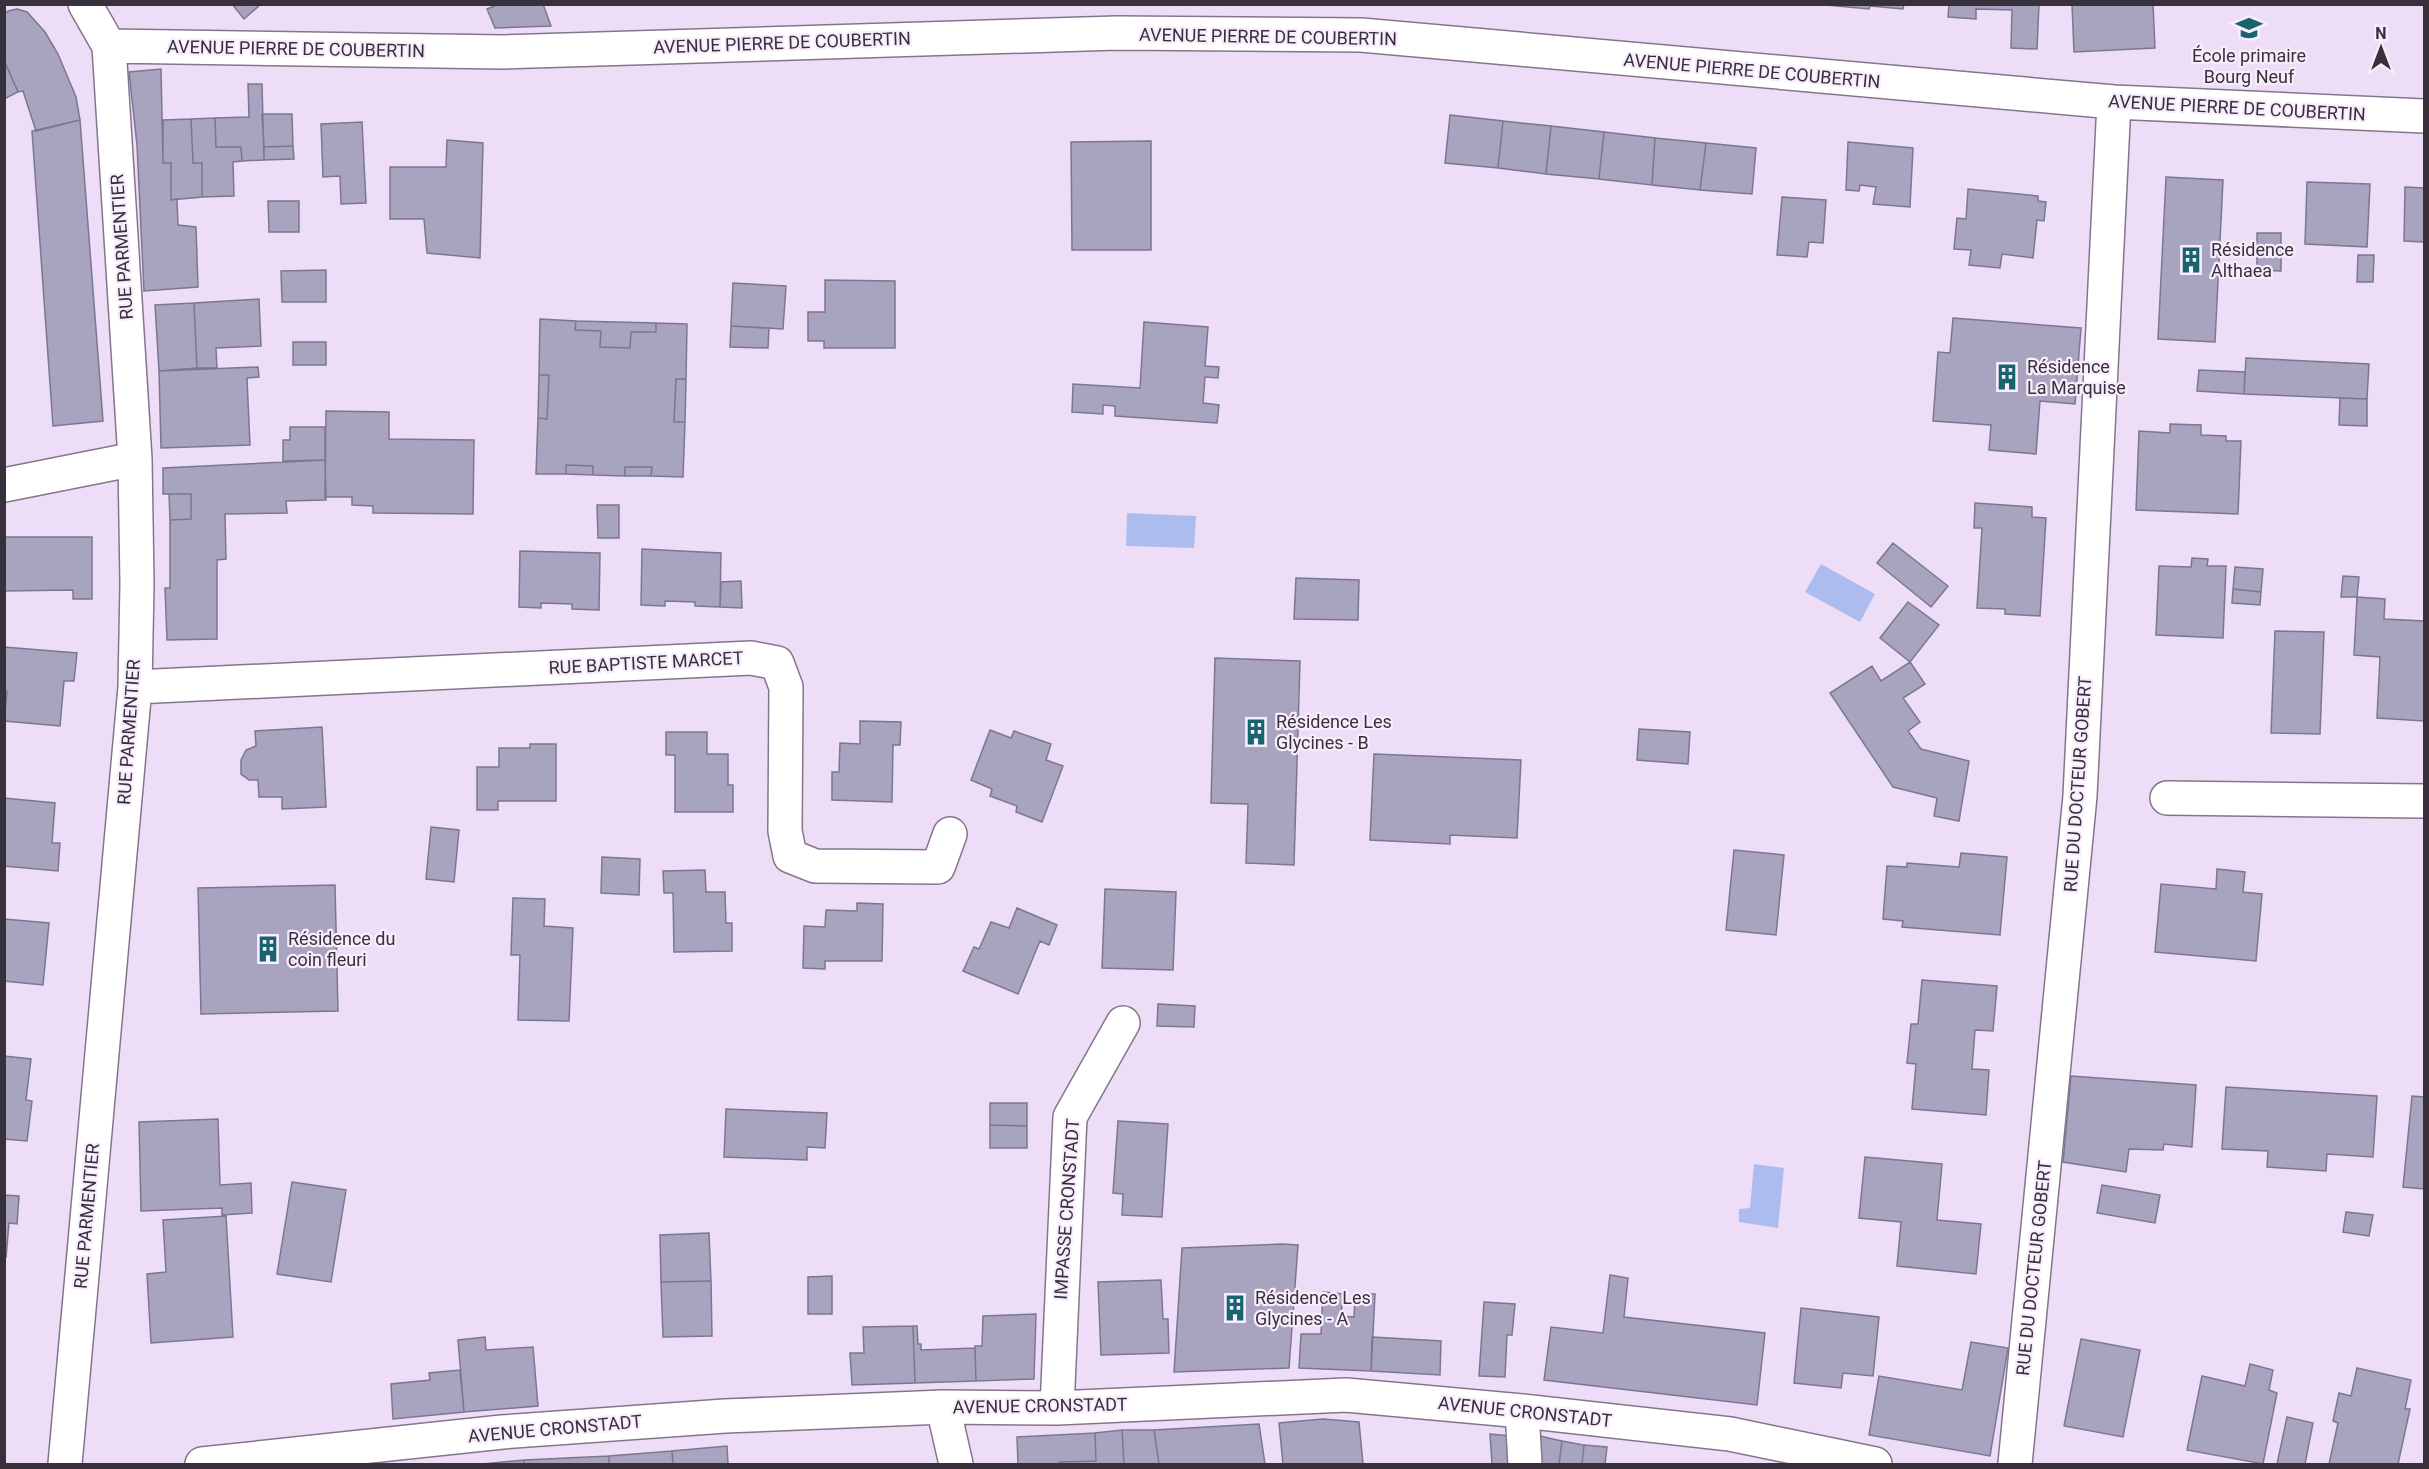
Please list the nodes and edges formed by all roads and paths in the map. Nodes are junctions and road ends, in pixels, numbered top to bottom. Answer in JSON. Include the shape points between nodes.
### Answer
{"nodes":[{"id":1,"x":85,"y":4,"type":"edge"},
{"id":2,"x":1114,"y":19,"type":"edge"},
{"id":3,"x":109,"y":46,"type":"junction"},
{"id":4,"x":2114,"y":102,"type":"junction"},
{"id":5,"x":2424,"y":116,"type":"edge"},
{"id":6,"x":135,"y":459,"type":"junction"},
{"id":7,"x":4,"y":485,"type":"edge"},
{"id":8,"x":135,"y":687,"type":"junction"},
{"id":9,"x":2167,"y":798,"type":"dead end"},
{"id":10,"x":2424,"y":801,"type":"edge"},
{"id":11,"x":950,"y":834,"type":"dead end"},
{"id":12,"x":1123,"y":1023,"type":"dead end"},
{"id":13,"x":943,"y":1407,"type":"junction"},
{"id":14,"x":1057,"y":1408,"type":"junction"},
{"id":15,"x":1522,"y":1411,"type":"junction"},
{"id":16,"x":65,"y":1464,"type":"edge"},
{"id":17,"x":202,"y":1464,"type":"edge"},
{"id":18,"x":956,"y":1464,"type":"edge"},
{"id":19,"x":1525,"y":1464,"type":"edge"},
{"id":20,"x":1875,"y":1464,"type":"edge"},
{"id":21,"x":2015,"y":1464,"type":"edge"}],
"edges":[{"from":1,"to":3,"type":"street","name":"RUE PARMENTIER"},
{"from":2,"to":3,"type":"street","name":"AVENUE PIERRE DE COUBERTIN","via":[[503,52]]},
{"from":2,"to":4,"type":"street","name":"AVENUE PIERRE DE COUBERTIN","via":[[1361,36]]},
{"from":3,"to":6,"type":"street","name":"RUE PARMENTIER"},
{"from":4,"to":5,"type":"street","name":"AVENUE PIERRE DE COUBERTIN"},
{"from":4,"to":21,"type":"street","name":"RUE DU DOCTEUR GOBERT","via":[[2080,796]]},
{"from":6,"to":7,"type":"street"},
{"from":6,"to":8,"type":"street","name":"RUE PARMENTIER"},
{"from":8,"to":11,"type":"street","name":"RUE BAPTISTE MARCET","via":[[751,658],[777,663],[786,687],[785,831],[790,856],[815,866],[938,867]]},
{"from":8,"to":16,"type":"street","name":"RUE PARMENTIER"},
{"from":9,"to":10,"type":"street"},
{"from":12,"to":14,"type":"street","name":"IMPASSE CRONSTADT","via":[[1070,1117]]},
{"from":13,"to":14,"type":"street","name":"AVENUE CRONSTADT"},
{"from":13,"to":17,"type":"street","name":"AVENUE CRONSTADT","via":[[725,1416],[502,1432]]},
{"from":13,"to":18,"type":"street"},
{"from":14,"to":15,"type":"street","name":"AVENUE CRONSTADT","via":[[1346,1395]]},
{"from":15,"to":19,"type":"street"},
{"from":15,"to":20,"type":"street","name":"AVENUE CRONSTADT","via":[[1730,1434]]}]}
